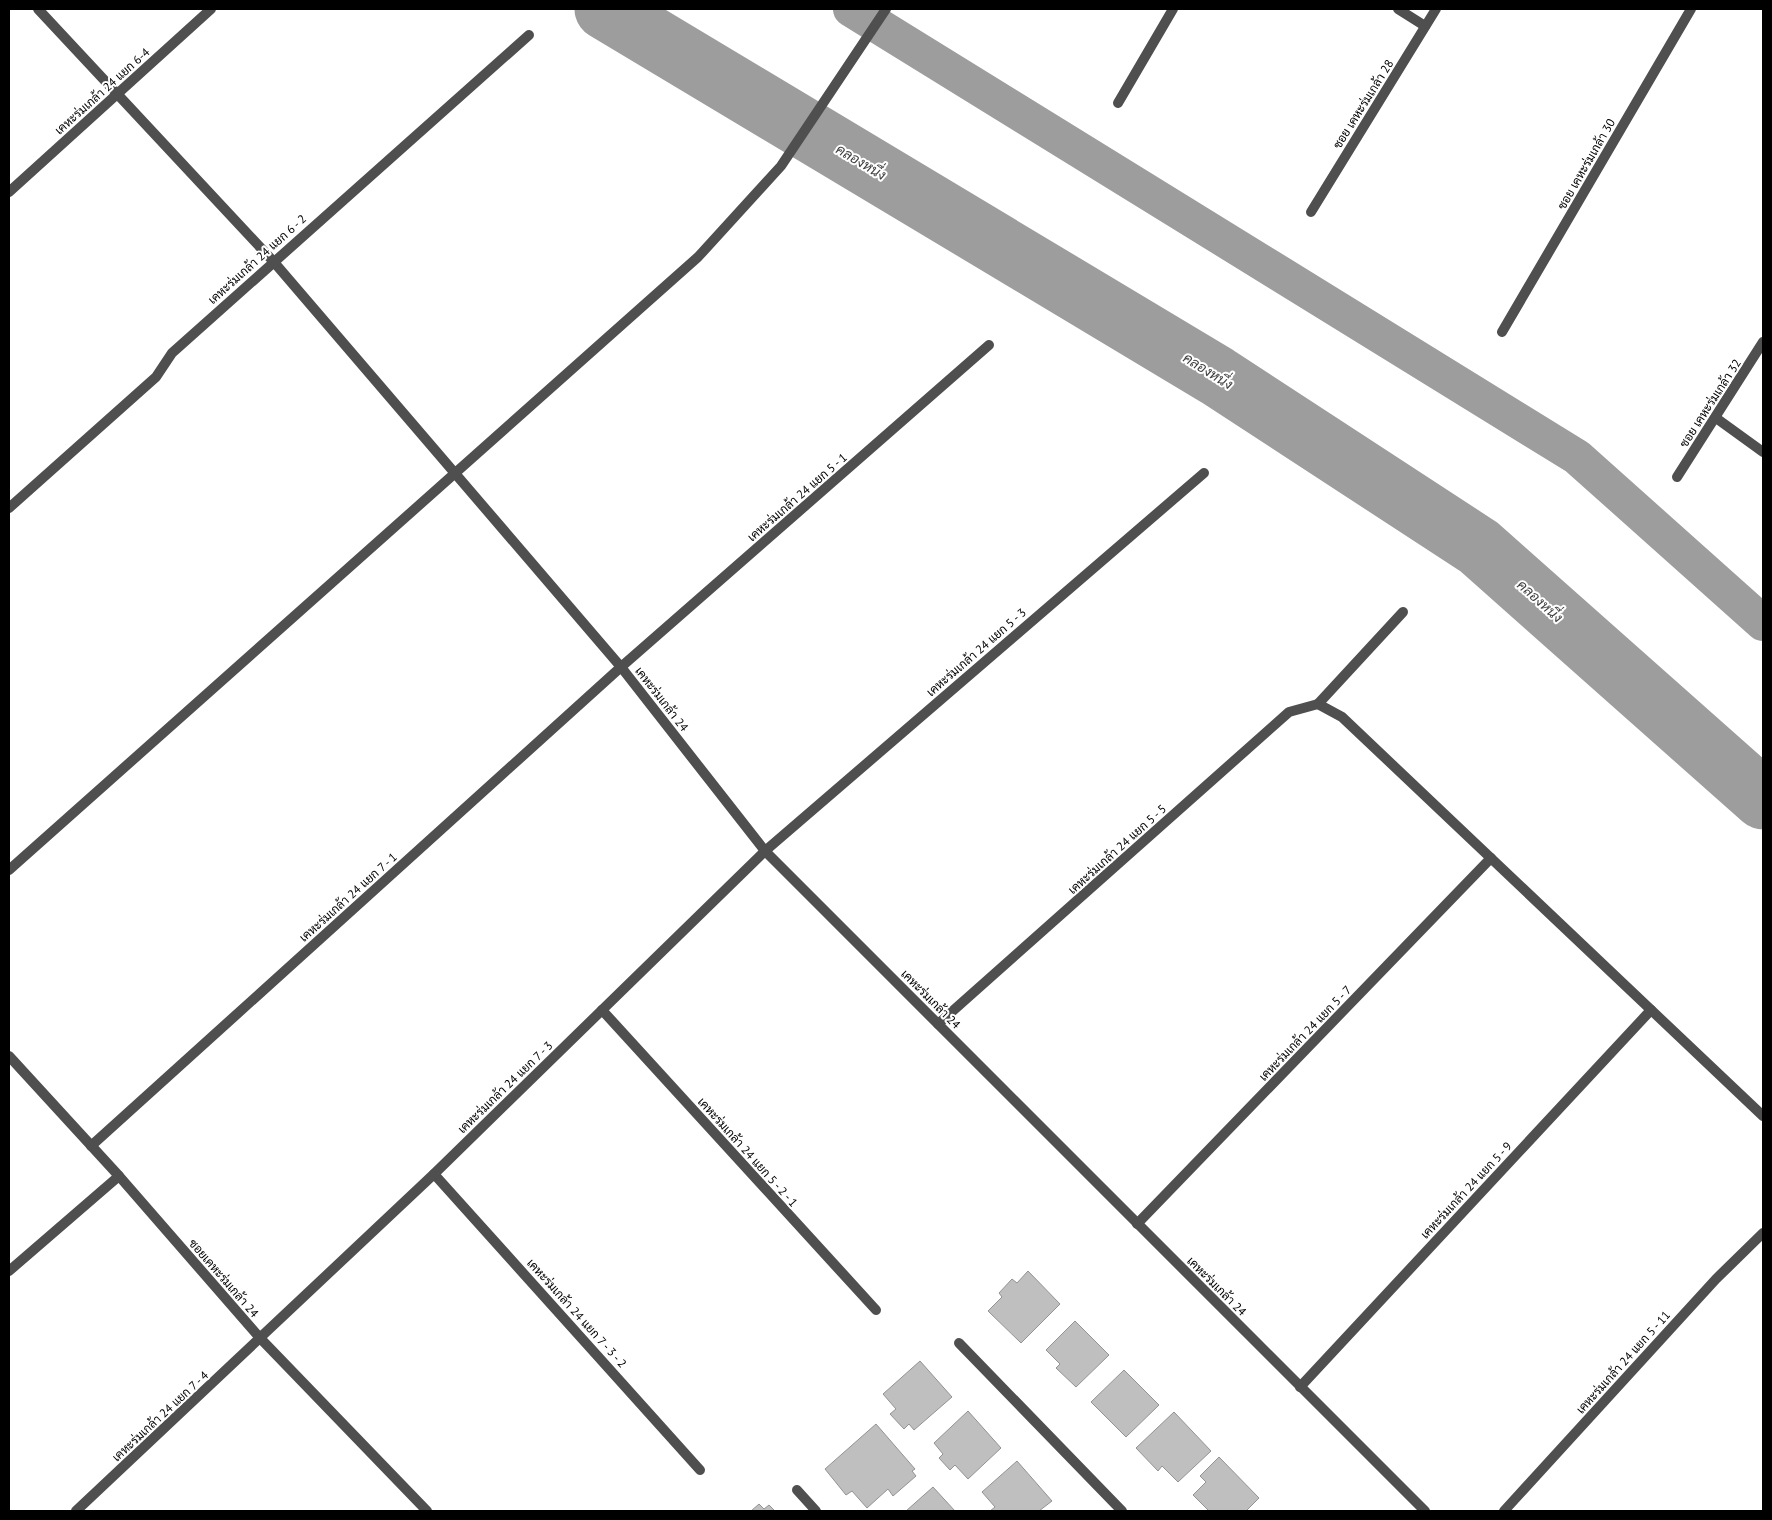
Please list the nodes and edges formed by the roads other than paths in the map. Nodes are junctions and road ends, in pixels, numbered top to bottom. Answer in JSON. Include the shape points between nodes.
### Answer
{"nodes":[{"id":1,"x":38,"y":9,"type":"edge"},
{"id":2,"x":211,"y":9,"type":"edge"},
{"id":3,"x":886,"y":9,"type":"edge"},
{"id":4,"x":1173,"y":9,"type":"edge"},
{"id":5,"x":1398,"y":9,"type":"edge"},
{"id":6,"x":1436,"y":9,"type":"edge"},
{"id":7,"x":1691,"y":9,"type":"edge"},
{"id":8,"x":1425,"y":26,"type":"junction"},
{"id":9,"x":529,"y":35,"type":"dead end"},
{"id":10,"x":118,"y":93,"type":"junction"},
{"id":11,"x":1118,"y":103,"type":"dead end"},
{"id":12,"x":9,"y":192,"type":"edge"},
{"id":13,"x":1311,"y":212,"type":"dead end"},
{"id":14,"x":273,"y":261,"type":"junction"},
{"id":15,"x":1502,"y":332,"type":"dead end"},
{"id":16,"x":1763,"y":342,"type":"edge"},
{"id":17,"x":989,"y":345,"type":"dead end"},
{"id":18,"x":1716,"y":418,"type":"junction"},
{"id":19,"x":1763,"y":452,"type":"edge"},
{"id":20,"x":1204,"y":473,"type":"dead end"},
{"id":21,"x":453,"y":474,"type":"junction"},
{"id":22,"x":1677,"y":477,"type":"dead end"},
{"id":23,"x":9,"y":508,"type":"edge"},
{"id":24,"x":1403,"y":612,"type":"dead end"},
{"id":25,"x":621,"y":667,"type":"junction"},
{"id":26,"x":1318,"y":704,"type":"junction"},
{"id":27,"x":765,"y":851,"type":"junction"},
{"id":28,"x":1491,"y":858,"type":"junction"},
{"id":29,"x":9,"y":870,"type":"edge"},
{"id":30,"x":602,"y":1010,"type":"junction"},
{"id":31,"x":1651,"y":1010,"type":"junction"},
{"id":32,"x":938,"y":1024,"type":"junction"},
{"id":33,"x":9,"y":1056,"type":"edge"},
{"id":34,"x":1763,"y":1116,"type":"edge"},
{"id":35,"x":91,"y":1146,"type":"junction"},
{"id":36,"x":434,"y":1174,"type":"junction"},
{"id":37,"x":119,"y":1176,"type":"junction"},
{"id":38,"x":1137,"y":1224,"type":"junction"},
{"id":39,"x":1763,"y":1233,"type":"edge"},
{"id":40,"x":9,"y":1271,"type":"edge"},
{"id":41,"x":876,"y":1310,"type":"dead end"},
{"id":42,"x":260,"y":1338,"type":"junction"},
{"id":43,"x":959,"y":1343,"type":"dead end"},
{"id":44,"x":1300,"y":1387,"type":"junction"},
{"id":45,"x":700,"y":1470,"type":"dead end"},
{"id":46,"x":798,"y":1490,"type":"dead end"},
{"id":47,"x":76,"y":1511,"type":"edge"},
{"id":48,"x":427,"y":1511,"type":"edge"},
{"id":49,"x":816,"y":1511,"type":"edge"},
{"id":50,"x":1122,"y":1511,"type":"edge"},
{"id":51,"x":1424,"y":1511,"type":"edge"},
{"id":52,"x":1504,"y":1511,"type":"edge"}],
"edges":[{"from":1,"to":10,"type":"street","name":"เคหะร่มเกล้า 24"},
{"from":2,"to":10,"type":"street","name":"เคหะร่มเกล้า 24 แยก 6-4"},
{"from":3,"to":21,"type":"street","via":[[781,166],[698,258]]},
{"from":4,"to":11,"type":"street"},
{"from":5,"to":8,"type":"street"},
{"from":6,"to":8,"type":"street","name":"ซอย เคหะร่มเกล้า 28"},
{"from":7,"to":15,"type":"street","name":"ซอย เคหะร่มเกล้า 30"},
{"from":8,"to":13,"type":"street","name":"ซอย เคหะร่มเกล้า 28"},
{"from":9,"to":14,"type":"street","name":"เคหะร่มเกล้า 24 แยก 6 - 2"},
{"from":10,"to":12,"type":"street","name":"เคหะร่มเกล้า 24 แยก 6-4"},
{"from":10,"to":14,"type":"street","name":"เคหะร่มเกล้า 24"},
{"from":14,"to":21,"type":"street","name":"เคหะร่มเกล้า 24"},
{"from":14,"to":23,"type":"street","name":"เคหะร่มเกล้า 24 แยก 6 - 2","via":[[172,353],[156,377]]},
{"from":16,"to":18,"type":"street","name":"ซอย เคหะร่มเกล้า 32"},
{"from":17,"to":25,"type":"street","name":"เคหะร่มเกล้า 24 แยก 5 - 1"},
{"from":18,"to":19,"type":"street"},
{"from":18,"to":22,"type":"street","name":"ซอย เคหะร่มเกล้า 32"},
{"from":20,"to":27,"type":"street","name":"เคหะร่มเกล้า 24 แยก 5 - 3"},
{"from":21,"to":25,"type":"street","name":"เคหะร่มเกล้า 24"},
{"from":21,"to":29,"type":"street"},
{"from":24,"to":26,"type":"street"},
{"from":25,"to":27,"type":"street","name":"เคหะร่มเกล้า 24"},
{"from":25,"to":35,"type":"street","name":"เคหะร่มเกล้า 24 แยก 7 - 1"},
{"from":26,"to":28,"type":"street","via":[[1342,717]]},
{"from":26,"to":32,"type":"street","name":"เคหะร่มเกล้า 24 แยก 5 - 5","via":[[1289,712]]},
{"from":27,"to":30,"type":"street","name":"เคหะร่มเกล้า 24 แยก 7 - 3"},
{"from":27,"to":32,"type":"street","name":"เคหะร่มเกล้า 24"},
{"from":28,"to":31,"type":"street"},
{"from":28,"to":38,"type":"street","name":"เคหะร่มเกล้า 24 แยก 5 - 7"},
{"from":30,"to":36,"type":"street","name":"เคหะร่มเกล้า 24 แยก 7 - 3"},
{"from":30,"to":41,"type":"street","name":"เคหะร่มเกล้า 24 แยก 5 - 2 - 1"},
{"from":31,"to":34,"type":"street"},
{"from":31,"to":44,"type":"street","name":"เคหะร่มเกล้า 24 แยก 5 - 9"},
{"from":32,"to":38,"type":"street","name":"เคหะร่มเกล้า 24"},
{"from":33,"to":35,"type":"street","name":"ซอยเคหะร่มเกล้า 24"},
{"from":35,"to":37,"type":"street","name":"ซอยเคหะร่มเกล้า 24"},
{"from":36,"to":42,"type":"street","name":"เคหะร่มเกล้า 24 แยก 7 - 3"},
{"from":36,"to":45,"type":"street","name":"เคหะร่มเกล้า 24 แยก 7 - 3 - 2"},
{"from":37,"to":40,"type":"street"},
{"from":37,"to":42,"type":"street","name":"ซอยเคหะร่มเกล้า 24"},
{"from":38,"to":44,"type":"street","name":"เคหะร่มเกล้า 24"},
{"from":39,"to":52,"type":"street","name":"เคหะร่มเกล้า 24 แยก 5 - 11","via":[[1716,1279]]},
{"from":42,"to":47,"type":"street","name":"เคหะร่มเกล้า 24 แยก 7 - 4"},
{"from":42,"to":48,"type":"street","name":"ซอยเคหะร่มเกล้า 24"},
{"from":43,"to":50,"type":"street"},
{"from":44,"to":51,"type":"street","name":"เคหะร่มเกล้า 24"},
{"from":46,"to":49,"type":"street"}]}
